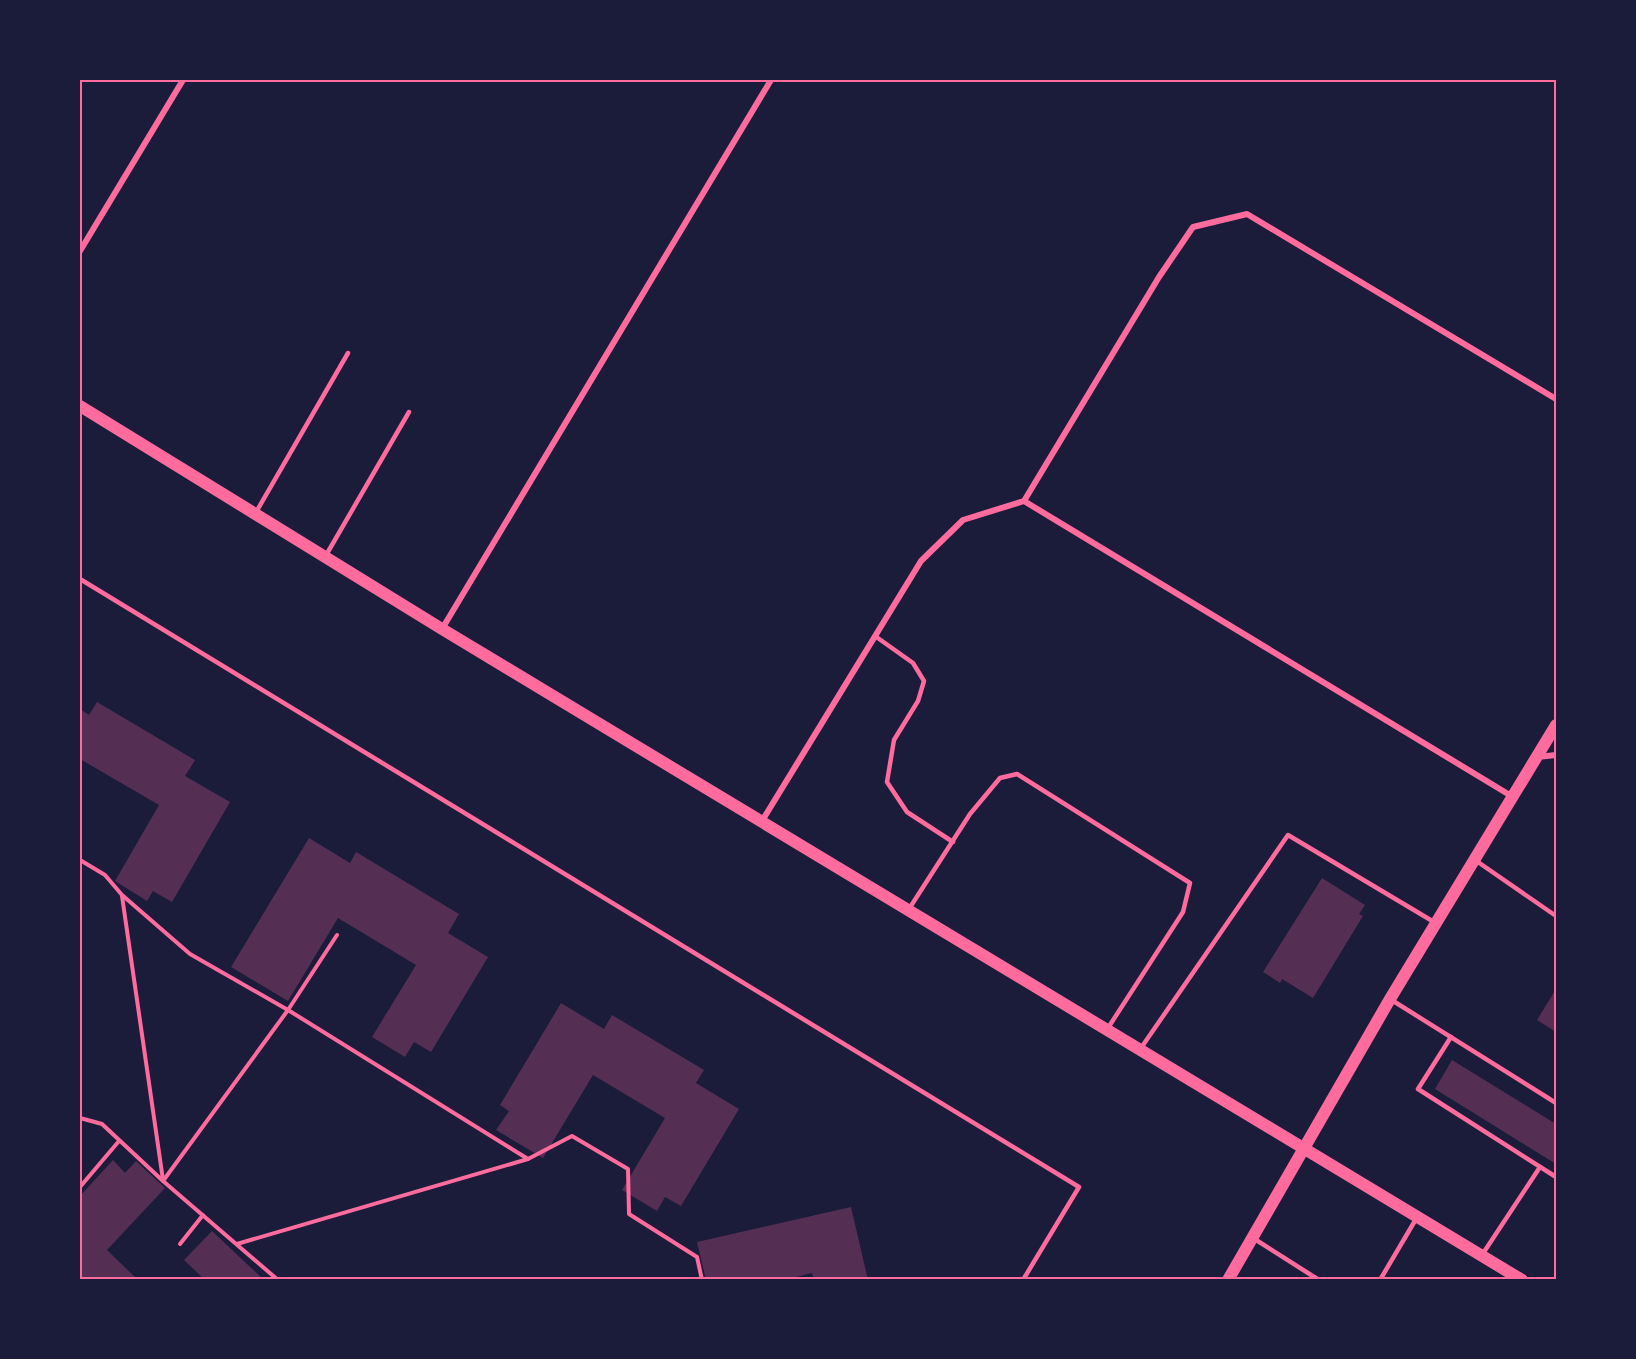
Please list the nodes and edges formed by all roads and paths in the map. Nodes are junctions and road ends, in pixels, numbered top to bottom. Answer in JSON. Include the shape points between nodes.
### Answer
{"nodes":[{"id":1,"x":183,"y":80,"type":"edge"},
{"id":2,"x":771,"y":80,"type":"edge"},
{"id":3,"x":80,"y":251,"type":"edge"},
{"id":4,"x":348,"y":353,"type":"dead end"},
{"id":5,"x":1557,"y":399,"type":"edge"},
{"id":6,"x":80,"y":406,"type":"edge"},
{"id":7,"x":409,"y":412,"type":"dead end"},
{"id":8,"x":1024,"y":501,"type":"junction"},
{"id":9,"x":255,"y":514,"type":"junction"},
{"id":10,"x":325,"y":557,"type":"junction"},
{"id":11,"x":80,"y":579,"type":"edge"},
{"id":12,"x":442,"y":629,"type":"junction"},
{"id":13,"x":875,"y":636,"type":"junction"},
{"id":14,"x":1557,"y":725,"type":"edge"},
{"id":15,"x":1557,"y":755,"type":"edge"},
{"id":16,"x":1536,"y":758,"type":"junction"},
{"id":17,"x":1513,"y":797,"type":"junction"},
{"id":18,"x":762,"y":822,"type":"junction"},
{"id":19,"x":953,"y":842,"type":"junction"},
{"id":20,"x":1475,"y":859,"type":"junction"},
{"id":21,"x":80,"y":860,"type":"edge"},
{"id":22,"x":122,"y":895,"type":"junction"},
{"id":23,"x":908,"y":910,"type":"junction"},
{"id":24,"x":1557,"y":916,"type":"edge"},
{"id":25,"x":1436,"y":923,"type":"junction"},
{"id":26,"x":338,"y":935,"type":"dead end"},
{"id":27,"x":1390,"y":999,"type":"junction"},
{"id":28,"x":288,"y":1010,"type":"junction"},
{"id":29,"x":1107,"y":1030,"type":"junction"},
{"id":30,"x":1451,"y":1037,"type":"junction"},
{"id":31,"x":1139,"y":1050,"type":"junction"},
{"id":32,"x":1557,"y":1103,"type":"edge"},
{"id":33,"x":80,"y":1118,"type":"edge"},
{"id":34,"x":119,"y":1141,"type":"junction"},
{"id":35,"x":1305,"y":1149,"type":"junction"},
{"id":36,"x":528,"y":1159,"type":"junction"},
{"id":37,"x":1540,"y":1167,"type":"junction"},
{"id":38,"x":1557,"y":1177,"type":"edge"},
{"id":39,"x":163,"y":1181,"type":"junction"},
{"id":40,"x":80,"y":1187,"type":"edge"},
{"id":41,"x":203,"y":1215,"type":"junction"},
{"id":42,"x":1418,"y":1217,"type":"junction"},
{"id":43,"x":1253,"y":1238,"type":"junction"},
{"id":44,"x":180,"y":1244,"type":"dead end"},
{"id":45,"x":237,"y":1244,"type":"junction"},
{"id":46,"x":1482,"y":1255,"type":"junction"},
{"id":47,"x":278,"y":1280,"type":"edge"},
{"id":48,"x":702,"y":1280,"type":"edge"},
{"id":49,"x":1023,"y":1280,"type":"edge"},
{"id":50,"x":1227,"y":1280,"type":"edge"},
{"id":51,"x":1319,"y":1280,"type":"edge"},
{"id":52,"x":1380,"y":1280,"type":"edge"},
{"id":53,"x":1522,"y":1280,"type":"edge"}],
"edges":[{"from":1,"to":3,"type":"street"},
{"from":2,"to":12,"type":"street"},
{"from":4,"to":9,"type":"lane"},
{"from":5,"to":8,"type":"street","via":[[1247,214],[1193,227]]},
{"from":6,"to":9,"type":"main road"},
{"from":7,"to":10,"type":"lane"},
{"from":8,"to":13,"type":"street","via":[[963,520],[921,561]]},
{"from":8,"to":17,"type":"street"},
{"from":9,"to":10,"type":"main road"},
{"from":10,"to":12,"type":"main road"},
{"from":11,"to":49,"type":"lane","via":[[1079,1187]]},
{"from":12,"to":18,"type":"main road"},
{"from":13,"to":18,"type":"street"},
{"from":13,"to":19,"type":"lane","via":[[912,663],[924,681],[918,701],[894,740],[886,782],[908,812]]},
{"from":14,"to":16,"type":"main road"},
{"from":15,"to":16,"type":"street"},
{"from":16,"to":17,"type":"main road"},
{"from":17,"to":20,"type":"main road"},
{"from":18,"to":23,"type":"main road"},
{"from":19,"to":23,"type":"lane"},
{"from":19,"to":29,"type":"lane","via":[[1000,778],[1017,774],[1191,883],[1183,912]]},
{"from":20,"to":24,"type":"lane"},
{"from":20,"to":25,"type":"main road"},
{"from":21,"to":22,"type":"path","via":[[105,876]]},
{"from":22,"to":28,"type":"path","via":[[190,954]]},
{"from":22,"to":39,"type":"path"},
{"from":23,"to":29,"type":"main road"},
{"from":25,"to":27,"type":"main road"},
{"from":25,"to":31,"type":"lane","via":[[1288,835]]},
{"from":26,"to":28,"type":"path"},
{"from":27,"to":30,"type":"lane"},
{"from":27,"to":35,"type":"main road"},
{"from":28,"to":36,"type":"path"},
{"from":28,"to":39,"type":"path"},
{"from":29,"to":31,"type":"main road"},
{"from":30,"to":32,"type":"lane"},
{"from":30,"to":37,"type":"lane","via":[[1418,1089]]},
{"from":31,"to":35,"type":"main road"},
{"from":33,"to":34,"type":"path","via":[[102,1124]]},
{"from":34,"to":39,"type":"path"},
{"from":34,"to":40,"type":"path"},
{"from":35,"to":42,"type":"main road"},
{"from":35,"to":43,"type":"main road"},
{"from":36,"to":45,"type":"path"},
{"from":36,"to":48,"type":"path","via":[[572,1136],[628,1169],[629,1214],[697,1257]]},
{"from":37,"to":38,"type":"lane"},
{"from":37,"to":46,"type":"lane"},
{"from":39,"to":41,"type":"path"},
{"from":41,"to":44,"type":"path"},
{"from":41,"to":45,"type":"path"},
{"from":42,"to":46,"type":"main road"},
{"from":42,"to":52,"type":"lane"},
{"from":43,"to":50,"type":"main road"},
{"from":43,"to":51,"type":"lane"},
{"from":45,"to":47,"type":"path"},
{"from":46,"to":53,"type":"main road"}]}
